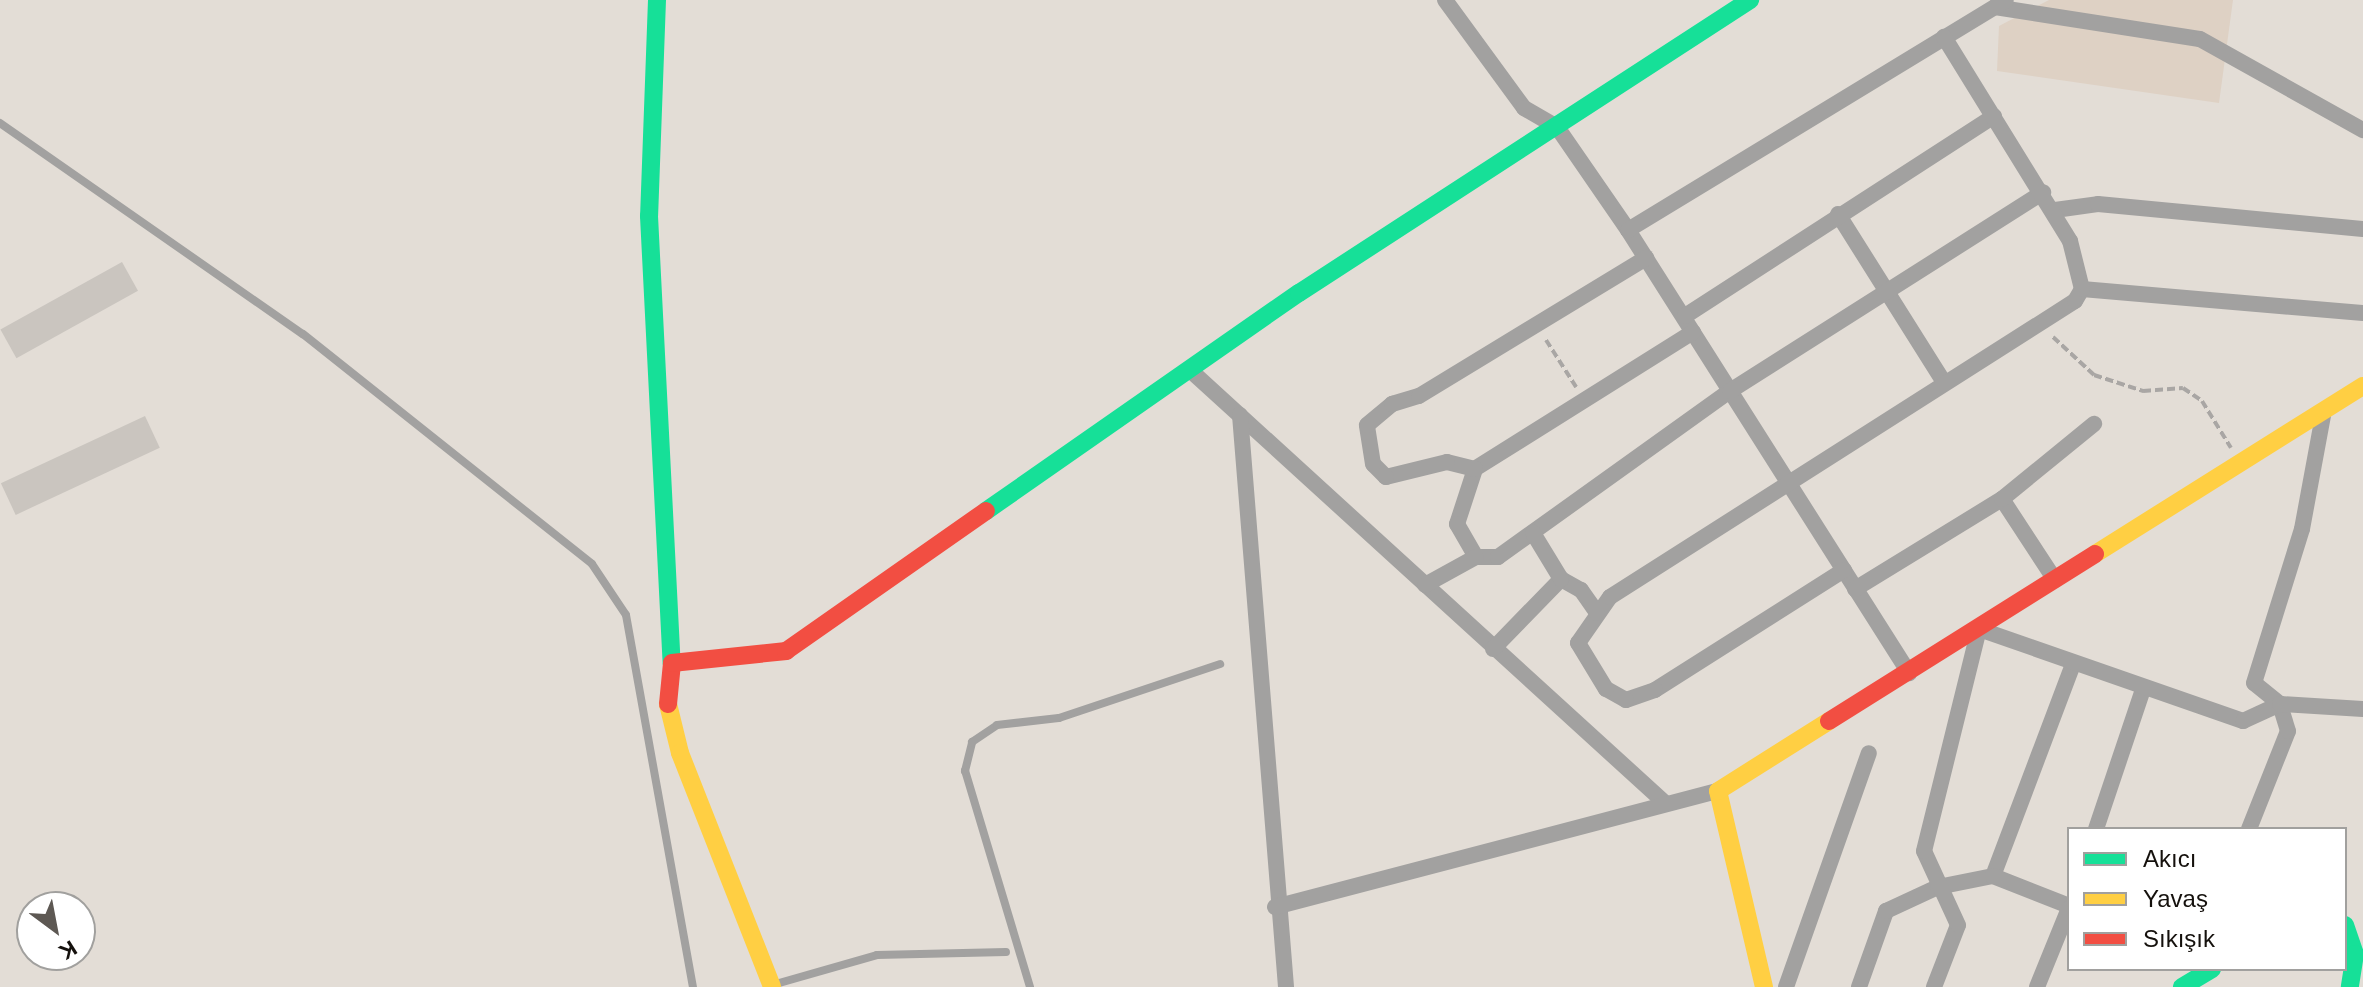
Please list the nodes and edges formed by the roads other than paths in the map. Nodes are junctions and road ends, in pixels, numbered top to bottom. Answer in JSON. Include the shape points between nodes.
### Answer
{"nodes":[{"id":1,"x":657,"y":0,"type":"edge"},
{"id":2,"x":1445,"y":0,"type":"edge"},
{"id":3,"x":1750,"y":0,"type":"edge"},
{"id":4,"x":2000,"y":3,"type":"edge"},
{"id":5,"x":1944,"y":37,"type":"junction"},
{"id":6,"x":1994,"y":116,"type":"junction"},
{"id":7,"x":0,"y":123,"type":"edge"},
{"id":8,"x":1557,"y":127,"type":"junction"},
{"id":9,"x":2363,"y":130,"type":"edge"},
{"id":10,"x":2043,"y":192,"type":"junction"},
{"id":11,"x":2055,"y":210,"type":"junction"},
{"id":12,"x":1838,"y":214,"type":"junction"},
{"id":13,"x":2363,"y":229,"type":"edge"},
{"id":14,"x":1628,"y":230,"type":"junction"},
{"id":15,"x":1646,"y":258,"type":"junction"},
{"id":16,"x":2082,"y":289,"type":"junction"},
{"id":17,"x":1887,"y":292,"type":"junction"},
{"id":18,"x":2363,"y":313,"type":"edge"},
{"id":19,"x":1685,"y":316,"type":"junction"},
{"id":20,"x":1693,"y":332,"type":"junction"},
{"id":21,"x":1190,"y":370,"type":"junction"},
{"id":22,"x":1943,"y":381,"type":"junction"},
{"id":23,"x":2363,"y":386,"type":"edge"},
{"id":24,"x":1730,"y":391,"type":"junction"},
{"id":25,"x":2324,"y":410,"type":"junction"},
{"id":26,"x":1240,"y":415,"type":"junction"},
{"id":27,"x":2094,"y":424,"type":"dead end"},
{"id":28,"x":1475,"y":469,"type":"junction"},
{"id":29,"x":1787,"y":480,"type":"junction"},
{"id":30,"x":2002,"y":499,"type":"junction"},
{"id":31,"x":1533,"y":533,"type":"junction"},
{"id":32,"x":1476,"y":557,"type":"junction"},
{"id":33,"x":1844,"y":570,"type":"junction"},
{"id":34,"x":1561,"y":579,"type":"junction"},
{"id":35,"x":2055,"y":580,"type":"junction"},
{"id":36,"x":1425,"y":585,"type":"junction"},
{"id":37,"x":1855,"y":589,"type":"junction"},
{"id":38,"x":1597,"y":613,"type":"junction"},
{"id":39,"x":1979,"y":629,"type":"junction"},
{"id":40,"x":1493,"y":649,"type":"junction"},
{"id":41,"x":672,"y":663,"type":"junction"},
{"id":42,"x":1220,"y":664,"type":"dead end"},
{"id":43,"x":2073,"y":664,"type":"junction"},
{"id":44,"x":1909,"y":673,"type":"junction"},
{"id":45,"x":2143,"y":689,"type":"junction"},
{"id":46,"x":2280,"y":704,"type":"junction"},
{"id":47,"x":2363,"y":709,"type":"edge"},
{"id":48,"x":1869,"y":753,"type":"dead end"},
{"id":49,"x":1718,"y":791,"type":"junction"},
{"id":50,"x":1665,"y":803,"type":"junction"},
{"id":51,"x":2097,"y":827,"type":"edge"},
{"id":52,"x":2250,"y":827,"type":"edge"},
{"id":53,"x":1993,"y":876,"type":"junction"},
{"id":54,"x":1938,"y":887,"type":"junction"},
{"id":55,"x":2067,"y":906,"type":"edge"},
{"id":56,"x":1275,"y":907,"type":"junction"},
{"id":57,"x":2067,"y":912,"type":"edge"},
{"id":58,"x":2353,"y":927,"type":"edge"},
{"id":59,"x":1006,"y":952,"type":"dead end"},
{"id":60,"x":2209,"y":971,"type":"edge"},
{"id":61,"x":772,"y":986,"type":"edge"},
{"id":62,"x":693,"y":987,"type":"edge"},
{"id":63,"x":1030,"y":987,"type":"edge"},
{"id":64,"x":1286,"y":987,"type":"edge"},
{"id":65,"x":1764,"y":987,"type":"edge"},
{"id":66,"x":1786,"y":987,"type":"edge"},
{"id":67,"x":1859,"y":987,"type":"edge"},
{"id":68,"x":1934,"y":987,"type":"edge"},
{"id":69,"x":2037,"y":987,"type":"edge"},
{"id":70,"x":2182,"y":987,"type":"edge"},
{"id":71,"x":2350,"y":987,"type":"edge"}],
"edges":[{"from":1,"to":41,"type":"street","via":[[649,216]]},
{"from":2,"to":8,"type":"street","via":[[1524,108]]},
{"from":3,"to":8,"type":"street"},
{"from":4,"to":5,"type":"street"},
{"from":4,"to":9,"type":"street","via":[[2200,39]]},
{"from":5,"to":6,"type":"street"},
{"from":5,"to":14,"type":"street"},
{"from":6,"to":10,"type":"street"},
{"from":6,"to":12,"type":"street"},
{"from":7,"to":62,"type":"lane","via":[[303,334],[592,564],[626,615]]},
{"from":8,"to":14,"type":"street"},
{"from":8,"to":21,"type":"street"},
{"from":10,"to":11,"type":"street"},
{"from":10,"to":17,"type":"street"},
{"from":11,"to":13,"type":"street","via":[[2098,204]]},
{"from":11,"to":16,"type":"street"},
{"from":12,"to":17,"type":"street"},
{"from":12,"to":19,"type":"street"},
{"from":14,"to":15,"type":"street"},
{"from":15,"to":19,"type":"street"},
{"from":15,"to":28,"type":"street","via":[[1419,396],[1392,404],[1367,425],[1370,455],[1386,477],[1447,462]]},
{"from":16,"to":18,"type":"street"},
{"from":16,"to":22,"type":"street","via":[[2063,313]]},
{"from":17,"to":22,"type":"street"},
{"from":17,"to":24,"type":"street"},
{"from":19,"to":20,"type":"street"},
{"from":20,"to":24,"type":"street"},
{"from":20,"to":28,"type":"street"},
{"from":21,"to":26,"type":"street"},
{"from":21,"to":41,"type":"street","via":[[786,651]]},
{"from":22,"to":29,"type":"street"},
{"from":23,"to":25,"type":"street"},
{"from":24,"to":29,"type":"street"},
{"from":24,"to":31,"type":"street"},
{"from":25,"to":35,"type":"street"},
{"from":25,"to":46,"type":"street","via":[[2302,529],[2254,683]]},
{"from":26,"to":36,"type":"street"},
{"from":26,"to":56,"type":"street"},
{"from":27,"to":30,"type":"street"},
{"from":28,"to":32,"type":"street","via":[[1457,524]]},
{"from":29,"to":33,"type":"street"},
{"from":29,"to":38,"type":"street"},
{"from":30,"to":35,"type":"street"},
{"from":30,"to":37,"type":"street"},
{"from":31,"to":32,"type":"street","via":[[1498,557]]},
{"from":31,"to":34,"type":"street"},
{"from":32,"to":36,"type":"street"},
{"from":33,"to":37,"type":"street"},
{"from":33,"to":38,"type":"street","via":[[1655,690],[1626,700],[1606,689],[1578,643]]},
{"from":34,"to":38,"type":"street","via":[[1581,590]]},
{"from":34,"to":40,"type":"street"},
{"from":35,"to":39,"type":"street"},
{"from":36,"to":40,"type":"street"},
{"from":37,"to":44,"type":"street"},
{"from":39,"to":43,"type":"street"},
{"from":39,"to":44,"type":"street"},
{"from":39,"to":54,"type":"street","via":[[1924,851]]},
{"from":40,"to":50,"type":"street"},
{"from":41,"to":61,"type":"street","via":[[668,703],[680,753]]},
{"from":42,"to":63,"type":"lane","via":[[1059,718],[997,725],[972,742],[965,771]]},
{"from":43,"to":45,"type":"street"},
{"from":43,"to":53,"type":"street"},
{"from":44,"to":49,"type":"street"},
{"from":45,"to":46,"type":"street","via":[[2243,721]]},
{"from":45,"to":51,"type":"street"},
{"from":46,"to":47,"type":"street"},
{"from":46,"to":52,"type":"street","via":[[2288,731]]},
{"from":48,"to":66,"type":"street"},
{"from":49,"to":50,"type":"street"},
{"from":49,"to":65,"type":"street"},
{"from":50,"to":56,"type":"street","via":[[1367,889]]},
{"from":53,"to":54,"type":"street"},
{"from":53,"to":55,"type":"street"},
{"from":54,"to":67,"type":"street","via":[[1886,911]]},
{"from":54,"to":68,"type":"street","via":[[1958,925]]},
{"from":56,"to":64,"type":"street"},
{"from":57,"to":69,"type":"street"},
{"from":58,"to":71,"type":"street"},
{"from":59,"to":61,"type":"lane","via":[[877,955]]},
{"from":60,"to":70,"type":"street"}]}
